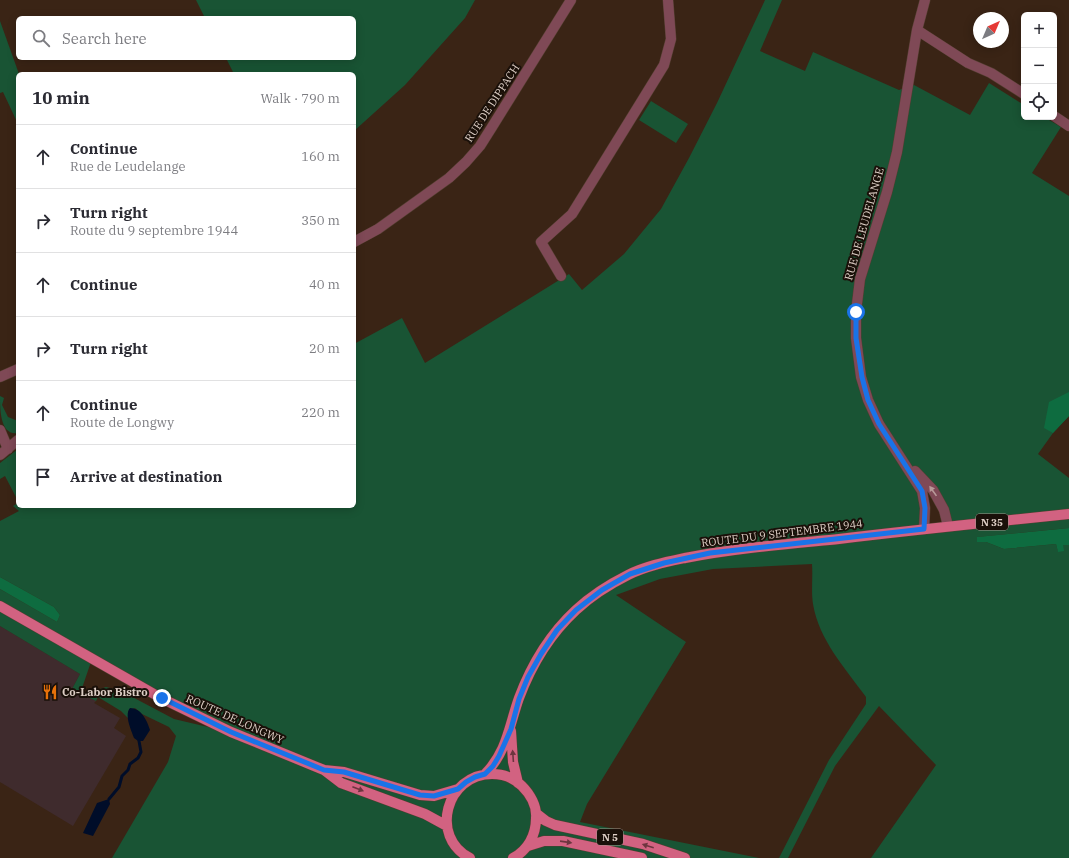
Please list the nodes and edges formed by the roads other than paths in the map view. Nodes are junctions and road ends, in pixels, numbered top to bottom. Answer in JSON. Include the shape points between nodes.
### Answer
{"nodes":[{"id":1,"x":571,"y":0,"type":"edge"},
{"id":2,"x":668,"y":0,"type":"edge"},
{"id":3,"x":925,"y":0,"type":"edge"},
{"id":4,"x":917,"y":30,"type":"junction"},
{"id":5,"x":1021,"y":92,"type":"edge"},
{"id":6,"x":1057,"y":118,"type":"edge"},
{"id":7,"x":1069,"y":126,"type":"edge"},
{"id":8,"x":356,"y":241,"type":"edge"},
{"id":9,"x":562,"y":276,"type":"dead end"},
{"id":10,"x":16,"y":370,"type":"edge"},
{"id":11,"x":0,"y":377,"type":"edge"},
{"id":12,"x":0,"y":430,"type":"edge"},
{"id":13,"x":16,"y":442,"type":"edge"},
{"id":14,"x":894,"y":449,"type":"junction"},
{"id":15,"x":4,"y":452,"type":"edge"},
{"id":16,"x":1069,"y":514,"type":"edge"},
{"id":17,"x":948,"y":526,"type":"junction"},
{"id":18,"x":924,"y":529,"type":"junction"},
{"id":19,"x":0,"y":606,"type":"edge"},
{"id":20,"x":511,"y":729,"type":"junction"},
{"id":21,"x":324,"y":770,"type":"junction"},
{"id":22,"x":485,"y":774,"type":"junction"},
{"id":23,"x":518,"y":782,"type":"junction"},
{"id":24,"x":458,"y":789,"type":"junction"},
{"id":25,"x":536,"y":814,"type":"junction"},
{"id":26,"x":447,"y":826,"type":"junction"},
{"id":27,"x":528,"y":846,"type":"junction"},
{"id":28,"x":467,"y":857,"type":"edge"},
{"id":29,"x":513,"y":858,"type":"edge"},
{"id":30,"x":642,"y":858,"type":"edge"},
{"id":31,"x":685,"y":858,"type":"edge"}],
"edges":[{"from":1,"to":8,"type":"street","name":"RUE DE DIPPACH","via":[[480,146],[466,162],[378,229]]},
{"from":2,"to":9,"type":"street","via":[[671,39],[664,65],[572,214],[541,242]]},
{"from":3,"to":4,"type":"street","name":"RUE DE LEUDELANGE"},
{"from":4,"to":5,"type":"street","via":[[968,63]]},
{"from":4,"to":14,"type":"street","name":"RUE DE LEUDELANGE","via":[[897,152],[860,279],[856,312],[856,338],[868,400]]},
{"from":6,"to":7,"type":"street"},
{"from":10,"to":11,"type":"street"},
{"from":12,"to":15,"type":"street"},
{"from":13,"to":15,"type":"street"},
{"from":17,"to":14,"type":"street","name":"RUE DE LEUDELANGE","one_way":true,"via":[[944,510],[933,490]]},
{"from":14,"to":18,"type":"street","name":"RUE DE LEUDELANGE","via":[[922,491],[925,508]]},
{"from":16,"to":17,"type":"main road","name":"ROUTE DU 9 SEPTEMBRE 1944","number":"N 35"},
{"from":17,"to":18,"type":"main road","name":"ROUTE DU 9 SEPTEMBRE 1944","number":"N 35"},
{"from":18,"to":20,"type":"main road","name":"ROUTE DU 9 SEPTEMBRE 1944","number":"N 35","via":[[710,553],[664,563],[630,574],[586,602],[557,630],[528,677]]},
{"from":19,"to":21,"type":"main road","name":"ROUTE DE LONGWY","via":[[162,698],[231,732]]},
{"from":20,"to":22,"type":"main road","number":"N 35","via":[[499,756]]},
{"from":23,"to":20,"type":"main road","number":"N 35","one_way":true,"via":[[513,762]]},
{"from":21,"to":24,"type":"main road","name":"ROUTE DE LONGWY","via":[[344,772],[420,795],[434,796]]},
{"from":21,"to":26,"type":"main road","name":"ROUTE DE LONGWY","one_way":true,"via":[[341,783],[425,814]]},
{"from":22,"to":23,"type":"main road","via":[[503,776]]},
{"from":22,"to":24,"type":"main road","via":[[475,777]]},
{"from":23,"to":25,"type":"main road","number":"N 5","via":[[534,802]]},
{"from":24,"to":26,"type":"main road","via":[[448,806]]},
{"from":25,"to":27,"type":"main road","number":"N 5","via":[[536,825]]},
{"from":31,"to":25,"type":"main road","number":"N 5","one_way":true,"via":[[643,844],[555,825]]},
{"from":26,"to":28,"type":"main road","via":[[457,848]]},
{"from":27,"to":29,"type":"main road","number":"N 5"},
{"from":27,"to":30,"type":"main road","number":"N 5","one_way":true,"via":[[544,841],[563,840]]}]}
